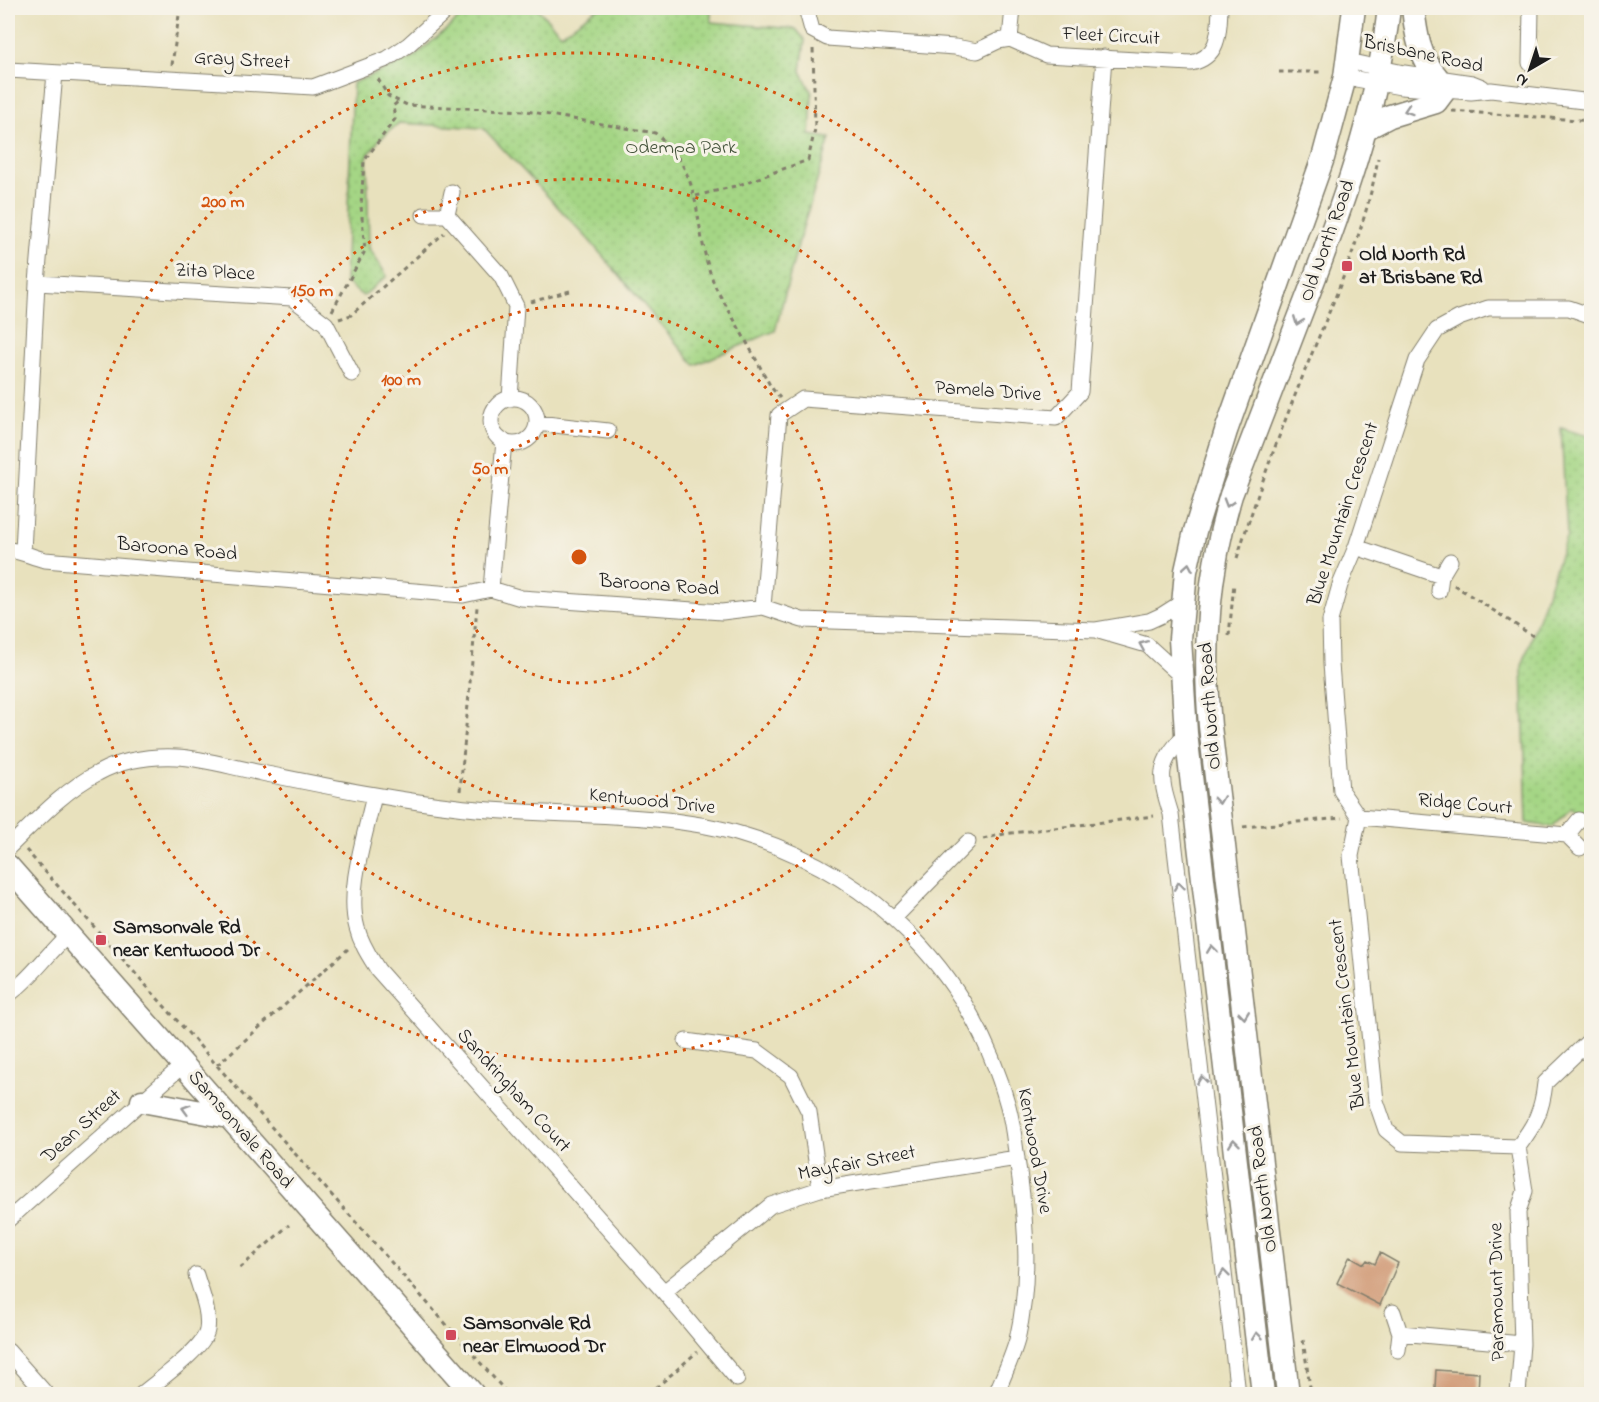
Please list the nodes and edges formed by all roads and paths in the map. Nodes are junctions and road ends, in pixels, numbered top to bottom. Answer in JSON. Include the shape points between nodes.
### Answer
{"nodes":[{"id":1,"x":180,"y":8,"type":"edge"},
{"id":2,"x":450,"y":8,"type":"edge"},
{"id":3,"x":806,"y":8,"type":"edge"},
{"id":4,"x":1013,"y":8,"type":"edge"},
{"id":5,"x":1220,"y":8,"type":"edge"},
{"id":6,"x":1354,"y":8,"type":"edge"},
{"id":7,"x":1389,"y":8,"type":"edge"},
{"id":8,"x":1413,"y":8,"type":"edge"},
{"id":9,"x":1531,"y":8,"type":"edge"},
{"id":10,"x":818,"y":35,"type":"junction"},
{"id":11,"x":1010,"y":39,"type":"junction"},
{"id":12,"x":1104,"y":57,"type":"junction"},
{"id":13,"x":1530,"y":63,"type":"dead end"},
{"id":14,"x":8,"y":70,"type":"edge"},
{"id":15,"x":1339,"y":70,"type":"junction"},
{"id":16,"x":1279,"y":72,"type":"dead end"},
{"id":17,"x":56,"y":74,"type":"junction"},
{"id":18,"x":1379,"y":76,"type":"junction"},
{"id":19,"x":170,"y":78,"type":"junction"},
{"id":20,"x":378,"y":79,"type":"dead end"},
{"id":21,"x":1441,"y":84,"type":"junction"},
{"id":22,"x":399,"y":101,"type":"junction"},
{"id":23,"x":1592,"y":102,"type":"edge"},
{"id":24,"x":1441,"y":113,"type":"dead end"},
{"id":25,"x":1592,"y":122,"type":"edge"},
{"id":26,"x":1367,"y":128,"type":"junction"},
{"id":27,"x":1380,"y":149,"type":"dead end"},
{"id":28,"x":452,"y":192,"type":"dead end"},
{"id":29,"x":696,"y":196,"type":"junction"},
{"id":30,"x":424,"y":215,"type":"dead end"},
{"id":31,"x":451,"y":219,"type":"junction"},
{"id":32,"x":37,"y":283,"type":"junction"},
{"id":33,"x":570,"y":291,"type":"dead end"},
{"id":34,"x":516,"y":306,"type":"junction"},
{"id":35,"x":1592,"y":316,"type":"edge"},
{"id":36,"x":326,"y":324,"type":"junction"},
{"id":37,"x":352,"y":374,"type":"dead end"},
{"id":38,"x":510,"y":399,"type":"junction"},
{"id":39,"x":788,"y":408,"type":"junction"},
{"id":40,"x":537,"y":423,"type":"junction"},
{"id":41,"x":608,"y":431,"type":"dead end"},
{"id":42,"x":504,"y":441,"type":"junction"},
{"id":43,"x":1356,"y":547,"type":"junction"},
{"id":44,"x":15,"y":551,"type":"edge"},
{"id":45,"x":1450,"y":561,"type":"dead end"},
{"id":46,"x":1235,"y":566,"type":"dead end"},
{"id":47,"x":1234,"y":577,"type":"dead end"},
{"id":48,"x":1440,"y":584,"type":"junction"},
{"id":49,"x":484,"y":591,"type":"junction"},
{"id":50,"x":1184,"y":601,"type":"junction"},
{"id":51,"x":762,"y":607,"type":"junction"},
{"id":52,"x":1096,"y":630,"type":"junction"},
{"id":53,"x":1533,"y":636,"type":"dead end"},
{"id":54,"x":1228,"y":646,"type":"dead end"},
{"id":55,"x":1181,"y":676,"type":"junction"},
{"id":56,"x":1186,"y":733,"type":"junction"},
{"id":57,"x":374,"y":795,"type":"junction"},
{"id":58,"x":459,"y":807,"type":"junction"},
{"id":59,"x":1171,"y":814,"type":"junction"},
{"id":60,"x":1241,"y":817,"type":"dead end"},
{"id":61,"x":1359,"y":817,"type":"junction"},
{"id":62,"x":1579,"y":820,"type":"dead end"},
{"id":63,"x":1567,"y":835,"type":"junction"},
{"id":64,"x":968,"y":842,"type":"joint"},
{"id":65,"x":12,"y":844,"type":"edge"},
{"id":66,"x":1580,"y":849,"type":"dead end"},
{"id":67,"x":8,"y":866,"type":"edge"},
{"id":68,"x":895,"y":917,"type":"junction"},
{"id":69,"x":68,"y":935,"type":"junction"},
{"id":70,"x":351,"y":954,"type":"dead end"},
{"id":71,"x":8,"y":995,"type":"edge"},
{"id":72,"x":1592,"y":1038,"type":"edge"},
{"id":73,"x":686,"y":1041,"type":"dead end"},
{"id":74,"x":183,"y":1065,"type":"junction"},
{"id":75,"x":217,"y":1065,"type":"junction"},
{"id":76,"x":142,"y":1101,"type":"junction"},
{"id":77,"x":229,"y":1117,"type":"junction"},
{"id":78,"x":1518,"y":1147,"type":"junction"},
{"id":79,"x":1017,"y":1158,"type":"junction"},
{"id":80,"x":820,"y":1189,"type":"junction"},
{"id":81,"x":8,"y":1220,"type":"edge"},
{"id":82,"x":289,"y":1225,"type":"dead end"},
{"id":83,"x":240,"y":1268,"type":"dead end"},
{"id":84,"x":196,"y":1275,"type":"dead end"},
{"id":85,"x":664,"y":1292,"type":"junction"},
{"id":86,"x":1393,"y":1312,"type":"dead end"},
{"id":87,"x":1400,"y":1333,"type":"junction"},
{"id":88,"x":1303,"y":1338,"type":"dead end"},
{"id":89,"x":708,"y":1343,"type":"junction"},
{"id":90,"x":1522,"y":1344,"type":"junction"},
{"id":91,"x":1398,"y":1350,"type":"dead end"},
{"id":92,"x":8,"y":1351,"type":"edge"},
{"id":93,"x":737,"y":1378,"type":"dead end"},
{"id":94,"x":46,"y":1395,"type":"edge"},
{"id":95,"x":142,"y":1395,"type":"edge"},
{"id":96,"x":473,"y":1395,"type":"edge"},
{"id":97,"x":508,"y":1395,"type":"edge"},
{"id":98,"x":648,"y":1395,"type":"edge"},
{"id":99,"x":996,"y":1395,"type":"edge"},
{"id":100,"x":1238,"y":1395,"type":"edge"},
{"id":101,"x":1263,"y":1395,"type":"edge"},
{"id":102,"x":1288,"y":1395,"type":"edge"},
{"id":103,"x":1311,"y":1395,"type":"edge"},
{"id":104,"x":1518,"y":1395,"type":"edge"}],
"edges":[{"from":1,"to":19,"type":"path"},
{"from":2,"to":19,"type":"street","name":"Gray Street","via":[[387,59],[313,87]]},
{"from":3,"to":10,"type":"street","via":[[809,25]]},
{"from":4,"to":11,"type":"street"},
{"from":5,"to":12,"type":"street","name":"Fleet Circuit","via":[[1218,40],[1201,60],[1191,63]]},
{"from":6,"to":15,"type":"main road","name":"Old North Road"},
{"from":7,"to":18,"type":"main road","name":"Old North Road"},
{"from":8,"to":21,"type":"main road","via":[[1420,51]]},
{"from":9,"to":13,"type":"street"},
{"from":10,"to":11,"type":"street","via":[[977,51]]},
{"from":10,"to":29,"type":"path","via":[[811,52],[815,129],[808,160]]},
{"from":11,"to":12,"type":"street","name":"Fleet Circuit","via":[[1046,55]]},
{"from":12,"to":39,"type":"street","name":"Pamela Drive","via":[[1080,392],[1056,418],[803,399]]},
{"from":14,"to":17,"type":"street","name":"Gray Street"},
{"from":15,"to":16,"type":"path"},
{"from":15,"to":18,"type":"street","name":"Brisbane Road"},
{"from":50,"to":15,"type":"main road","name":"Old North Road","one_way":true,"via":[[1186,571],[1208,485],[1323,158]]},
{"from":17,"to":19,"type":"street","name":"Gray Street"},
{"from":17,"to":32,"type":"street"},
{"from":18,"to":21,"type":"street","name":"Brisbane Road"},
{"from":18,"to":26,"type":"main road","name":"Old North Road"},
{"from":20,"to":22,"type":"path","via":[[388,96]]},
{"from":21,"to":23,"type":"street","name":"Brisbane Road","via":[[1472,82],[1491,90]]},
{"from":21,"to":26,"type":"main road","one_way":true,"via":[[1436,102],[1390,116]]},
{"from":22,"to":29,"type":"path","via":[[407,105],[526,111],[655,133],[670,145]]},
{"from":22,"to":36,"type":"path","via":[[393,106],[395,119],[364,161],[361,206],[365,251]]},
{"from":24,"to":25,"type":"path"},
{"from":26,"to":102,"type":"main road","name":"Old North Road","one_way":true,"via":[[1335,227],[1231,495],[1218,538],[1207,611],[1210,726]]},
{"from":27,"to":46,"type":"path","via":[[1371,200],[1354,252],[1301,378],[1252,508]]},
{"from":28,"to":31,"type":"street"},
{"from":29,"to":39,"type":"path","via":[[712,279],[771,387]]},
{"from":30,"to":31,"type":"street"},
{"from":31,"to":34,"type":"street","via":[[501,276]]},
{"from":31,"to":36,"type":"path","via":[[351,315]]},
{"from":32,"to":36,"type":"street","name":"Zita Place","via":[[292,298]]},
{"from":32,"to":44,"type":"street"},
{"from":33,"to":34,"type":"path"},
{"from":34,"to":38,"type":"street"},
{"from":35,"to":43,"type":"street","name":"Blue Mountain Crescent","via":[[1569,308],[1488,308],[1437,330],[1417,360]]},
{"from":36,"to":37,"type":"street","name":"Zita Place"},
{"from":38,"to":40,"type":"street","via":[[515,397],[532,405]]},
{"from":38,"to":42,"type":"street","via":[[498,403],[490,419],[496,436]]},
{"from":39,"to":51,"type":"street","via":[[779,415]]},
{"from":40,"to":41,"type":"street"},
{"from":40,"to":42,"type":"street","via":[[529,439],[512,444]]},
{"from":42,"to":49,"type":"street"},
{"from":43,"to":48,"type":"street"},
{"from":43,"to":61,"type":"street","name":"Blue Mountain Crescent","via":[[1330,621],[1330,643],[1341,790]]},
{"from":44,"to":49,"type":"street","name":"Baroona Road","via":[[45,560],[463,595]]},
{"from":45,"to":48,"type":"street"},
{"from":47,"to":54,"type":"path"},
{"from":48,"to":53,"type":"path"},
{"from":49,"to":51,"type":"street","name":"Baroona Road","via":[[521,598],[722,612]]},
{"from":49,"to":58,"type":"path"},
{"from":50,"to":52,"type":"street","name":"Baroona Road","via":[[1149,621]]},
{"from":50,"to":55,"type":"main road","name":"Old North Road"},
{"from":51,"to":52,"type":"street","name":"Baroona Road","via":[[802,620]]},
{"from":55,"to":52,"type":"street","name":"Baroona Road","one_way":true,"via":[[1148,645]]},
{"from":55,"to":56,"type":"main road","name":"Old North Road"},
{"from":56,"to":59,"type":"street","name":"Old North Road","via":[[1164,760],[1164,789]]},
{"from":101,"to":56,"type":"main road","name":"Old North Road","one_way":true},
{"from":57,"to":58,"type":"street","name":"Kentwood Drive"},
{"from":57,"to":65,"type":"street","name":"Kentwood Drive","via":[[178,757],[136,758],[97,773],[54,804]]},
{"from":57,"to":85,"type":"street","name":"Sandringham Court","via":[[352,899],[356,928],[364,947],[378,970]]},
{"from":58,"to":68,"type":"street","name":"Kentwood Drive","via":[[679,822],[741,834],[803,857],[860,889]]},
{"from":59,"to":64,"type":"path","via":[[1004,834]]},
{"from":100,"to":59,"type":"street","name":"Old North Road","one_way":true},
{"from":60,"to":61,"type":"path","via":[[1242,827]]},
{"from":61,"to":63,"type":"street","name":"Ridge Court"},
{"from":61,"to":78,"type":"street","name":"Blue Mountain Crescent","via":[[1351,856],[1376,1101],[1386,1130],[1402,1143]]},
{"from":62,"to":63,"type":"street"},
{"from":63,"to":66,"type":"street"},
{"from":64,"to":68,"type":"street"},
{"from":65,"to":75,"type":"path"},
{"from":67,"to":69,"type":"main road","name":"Samsonvale Road"},
{"from":68,"to":79,"type":"street","name":"Kentwood Drive","via":[[966,1005],[992,1056],[1009,1109]]},
{"from":69,"to":71,"type":"street"},
{"from":69,"to":74,"type":"main road","name":"Samsonvale Road"},
{"from":70,"to":75,"type":"path","via":[[348,949]]},
{"from":72,"to":78,"type":"street","via":[[1545,1083],[1542,1107]]},
{"from":73,"to":80,"type":"street","via":[[757,1051],[791,1076],[809,1112]]},
{"from":74,"to":76,"type":"street","name":"Dean Street"},
{"from":74,"to":77,"type":"main road","name":"Samsonvale Road"},
{"from":75,"to":97,"type":"path"},
{"from":77,"to":76,"type":"main road","one_way":true},
{"from":76,"to":81,"type":"street","name":"Dean Street"},
{"from":77,"to":96,"type":"main road","name":"Samsonvale Road"},
{"from":78,"to":90,"type":"street","name":"Paramount Drive","via":[[1525,1191],[1518,1212]]},
{"from":79,"to":80,"type":"street","name":"Mayfair Street"},
{"from":79,"to":99,"type":"street","name":"Kentwood Drive","via":[[1027,1227],[1026,1286],[1016,1342]]},
{"from":80,"to":85,"type":"street","name":"Mayfair Street","via":[[771,1205]]},
{"from":82,"to":83,"type":"path"},
{"from":84,"to":95,"type":"street","via":[[208,1317],[207,1331],[198,1347]]},
{"from":85,"to":89,"type":"street","name":"Sandringham Court"},
{"from":86,"to":87,"type":"street"},
{"from":87,"to":90,"type":"street"},
{"from":87,"to":91,"type":"street"},
{"from":88,"to":103,"type":"path"},
{"from":89,"to":93,"type":"street","name":"Sandringham Court"},
{"from":89,"to":98,"type":"path"},
{"from":90,"to":104,"type":"street","name":"Paramount Drive"},
{"from":92,"to":94,"type":"street"}]}
